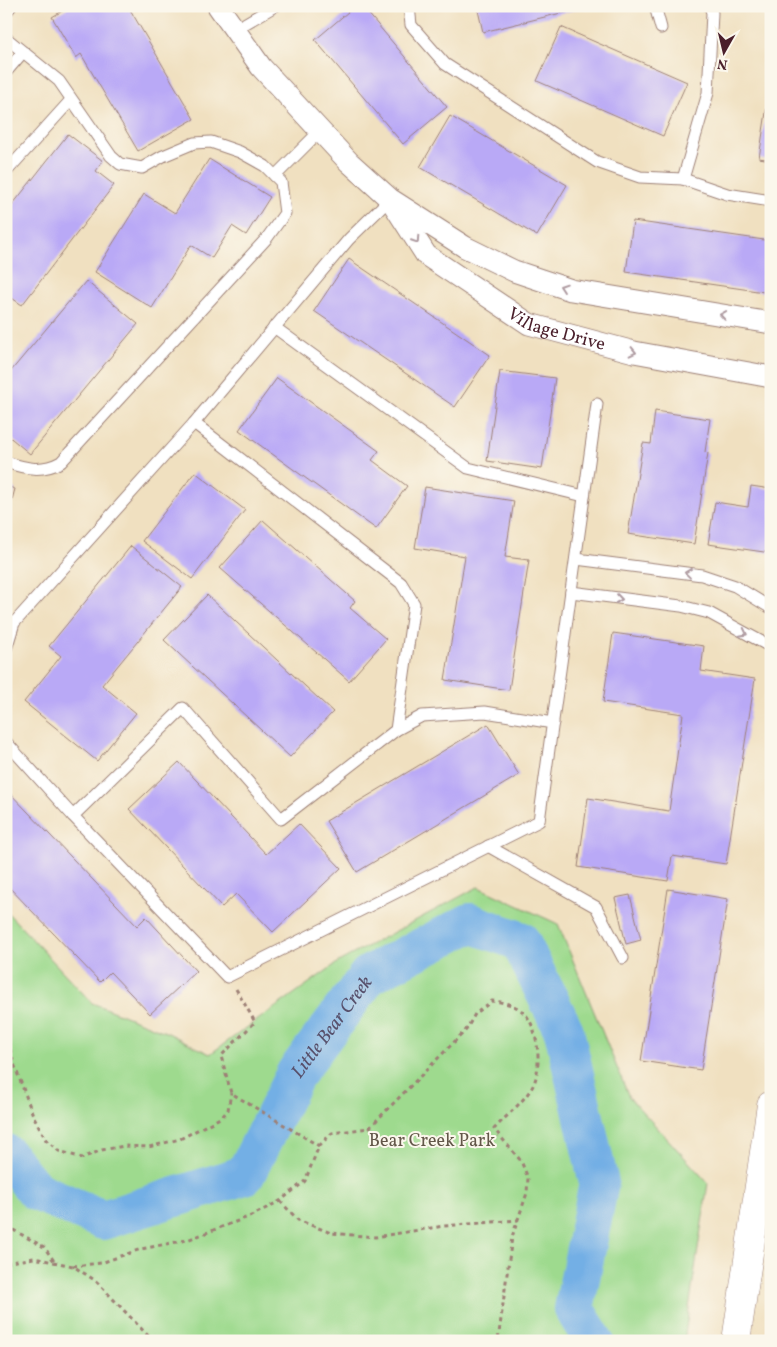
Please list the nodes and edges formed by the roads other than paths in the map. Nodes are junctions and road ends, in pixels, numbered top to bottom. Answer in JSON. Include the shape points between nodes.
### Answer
{"nodes":[{"id":1,"x":11,"y":6,"type":"edge"},
{"id":2,"x":218,"y":6,"type":"edge"},
{"id":3,"x":275,"y":6,"type":"edge"},
{"id":4,"x":409,"y":6,"type":"edge"},
{"id":5,"x":655,"y":6,"type":"edge"},
{"id":6,"x":710,"y":6,"type":"edge"},
{"id":7,"x":6,"y":12,"type":"edge"},
{"id":8,"x":661,"y":28,"type":"dead end"},
{"id":9,"x":234,"y":30,"type":"junction"},
{"id":10,"x":6,"y":38,"type":"edge"},
{"id":11,"x":24,"y":52,"type":"junction"},
{"id":12,"x":6,"y":72,"type":"edge"},
{"id":13,"x":71,"y":100,"type":"junction"},
{"id":14,"x":320,"y":131,"type":"junction"},
{"id":15,"x":6,"y":172,"type":"edge"},
{"id":16,"x":275,"y":176,"type":"junction"},
{"id":17,"x":683,"y":179,"type":"junction"},
{"id":18,"x":390,"y":199,"type":"junction"},
{"id":19,"x":771,"y":201,"type":"edge"},
{"id":20,"x":771,"y":323,"type":"edge"},
{"id":21,"x":274,"y":326,"type":"junction"},
{"id":22,"x":771,"y":377,"type":"edge"},
{"id":23,"x":597,"y":404,"type":"dead end"},
{"id":24,"x":194,"y":423,"type":"junction"},
{"id":25,"x":6,"y":462,"type":"edge"},
{"id":26,"x":584,"y":496,"type":"junction"},
{"id":27,"x":576,"y":558,"type":"junction"},
{"id":28,"x":571,"y":592,"type":"junction"},
{"id":29,"x":771,"y":608,"type":"edge"},
{"id":30,"x":771,"y":647,"type":"edge"},
{"id":31,"x":6,"y":649,"type":"edge"},
{"id":32,"x":553,"y":723,"type":"junction"},
{"id":33,"x":396,"y":730,"type":"junction"},
{"id":34,"x":6,"y":742,"type":"edge"},
{"id":35,"x":73,"y":816,"type":"junction"},
{"id":36,"x":488,"y":846,"type":"junction"},
{"id":37,"x":623,"y":958,"type":"dead end"},
{"id":38,"x":770,"y":1116,"type":"edge"},
{"id":39,"x":736,"y":1341,"type":"edge"}],
"edges":[{"from":1,"to":7,"type":"lane"},
{"from":2,"to":9,"type":"street","name":"Village Drive"},
{"from":3,"to":9,"type":"lane"},
{"from":4,"to":17,"type":"lane","via":[[411,25],[446,64],[597,162],[640,177]]},
{"from":5,"to":8,"type":"lane"},
{"from":6,"to":17,"type":"lane","via":[[708,93]]},
{"from":9,"to":14,"type":"street","name":"Village Drive","via":[[261,67]]},
{"from":10,"to":11,"type":"lane"},
{"from":11,"to":12,"type":"lane"},
{"from":11,"to":13,"type":"lane","via":[[59,81]]},
{"from":13,"to":15,"type":"lane"},
{"from":13,"to":16,"type":"lane","via":[[120,164],[142,168],[194,143],[211,142],[240,152],[266,166]]},
{"from":14,"to":16,"type":"lane"},
{"from":14,"to":18,"type":"street","name":"Village Drive","via":[[348,162]]},
{"from":16,"to":25,"type":"lane","via":[[281,182],[285,213],[267,238],[61,462],[48,469]]},
{"from":17,"to":19,"type":"lane","via":[[727,194]]},
{"from":20,"to":18,"type":"street","name":"Village Drive","one_way":true,"via":[[571,290],[514,271],[465,247]]},
{"from":18,"to":21,"type":"lane","via":[[349,238]]},
{"from":18,"to":22,"type":"street","name":"Village Drive","one_way":true,"via":[[426,255],[529,324],[634,352]]},
{"from":21,"to":24,"type":"lane"},
{"from":21,"to":26,"type":"lane","via":[[468,468]]},
{"from":23,"to":26,"type":"lane"},
{"from":24,"to":31,"type":"lane","via":[[14,622]]},
{"from":24,"to":33,"type":"lane","via":[[401,583],[414,604]]},
{"from":26,"to":27,"type":"lane"},
{"from":27,"to":28,"type":"lane"},
{"from":29,"to":27,"type":"lane","one_way":true,"via":[[735,586],[702,575]]},
{"from":28,"to":30,"type":"lane","one_way":true,"via":[[681,606],[709,613]]},
{"from":28,"to":32,"type":"lane"},
{"from":32,"to":33,"type":"lane","via":[[485,712],[422,716]]},
{"from":32,"to":36,"type":"lane","via":[[540,821]]},
{"from":33,"to":35,"type":"lane","via":[[281,819],[183,708]]},
{"from":34,"to":35,"type":"lane"},
{"from":35,"to":36,"type":"lane","via":[[227,977]]},
{"from":36,"to":37,"type":"lane","via":[[596,907]]},
{"from":38,"to":39,"type":"street"}]}
